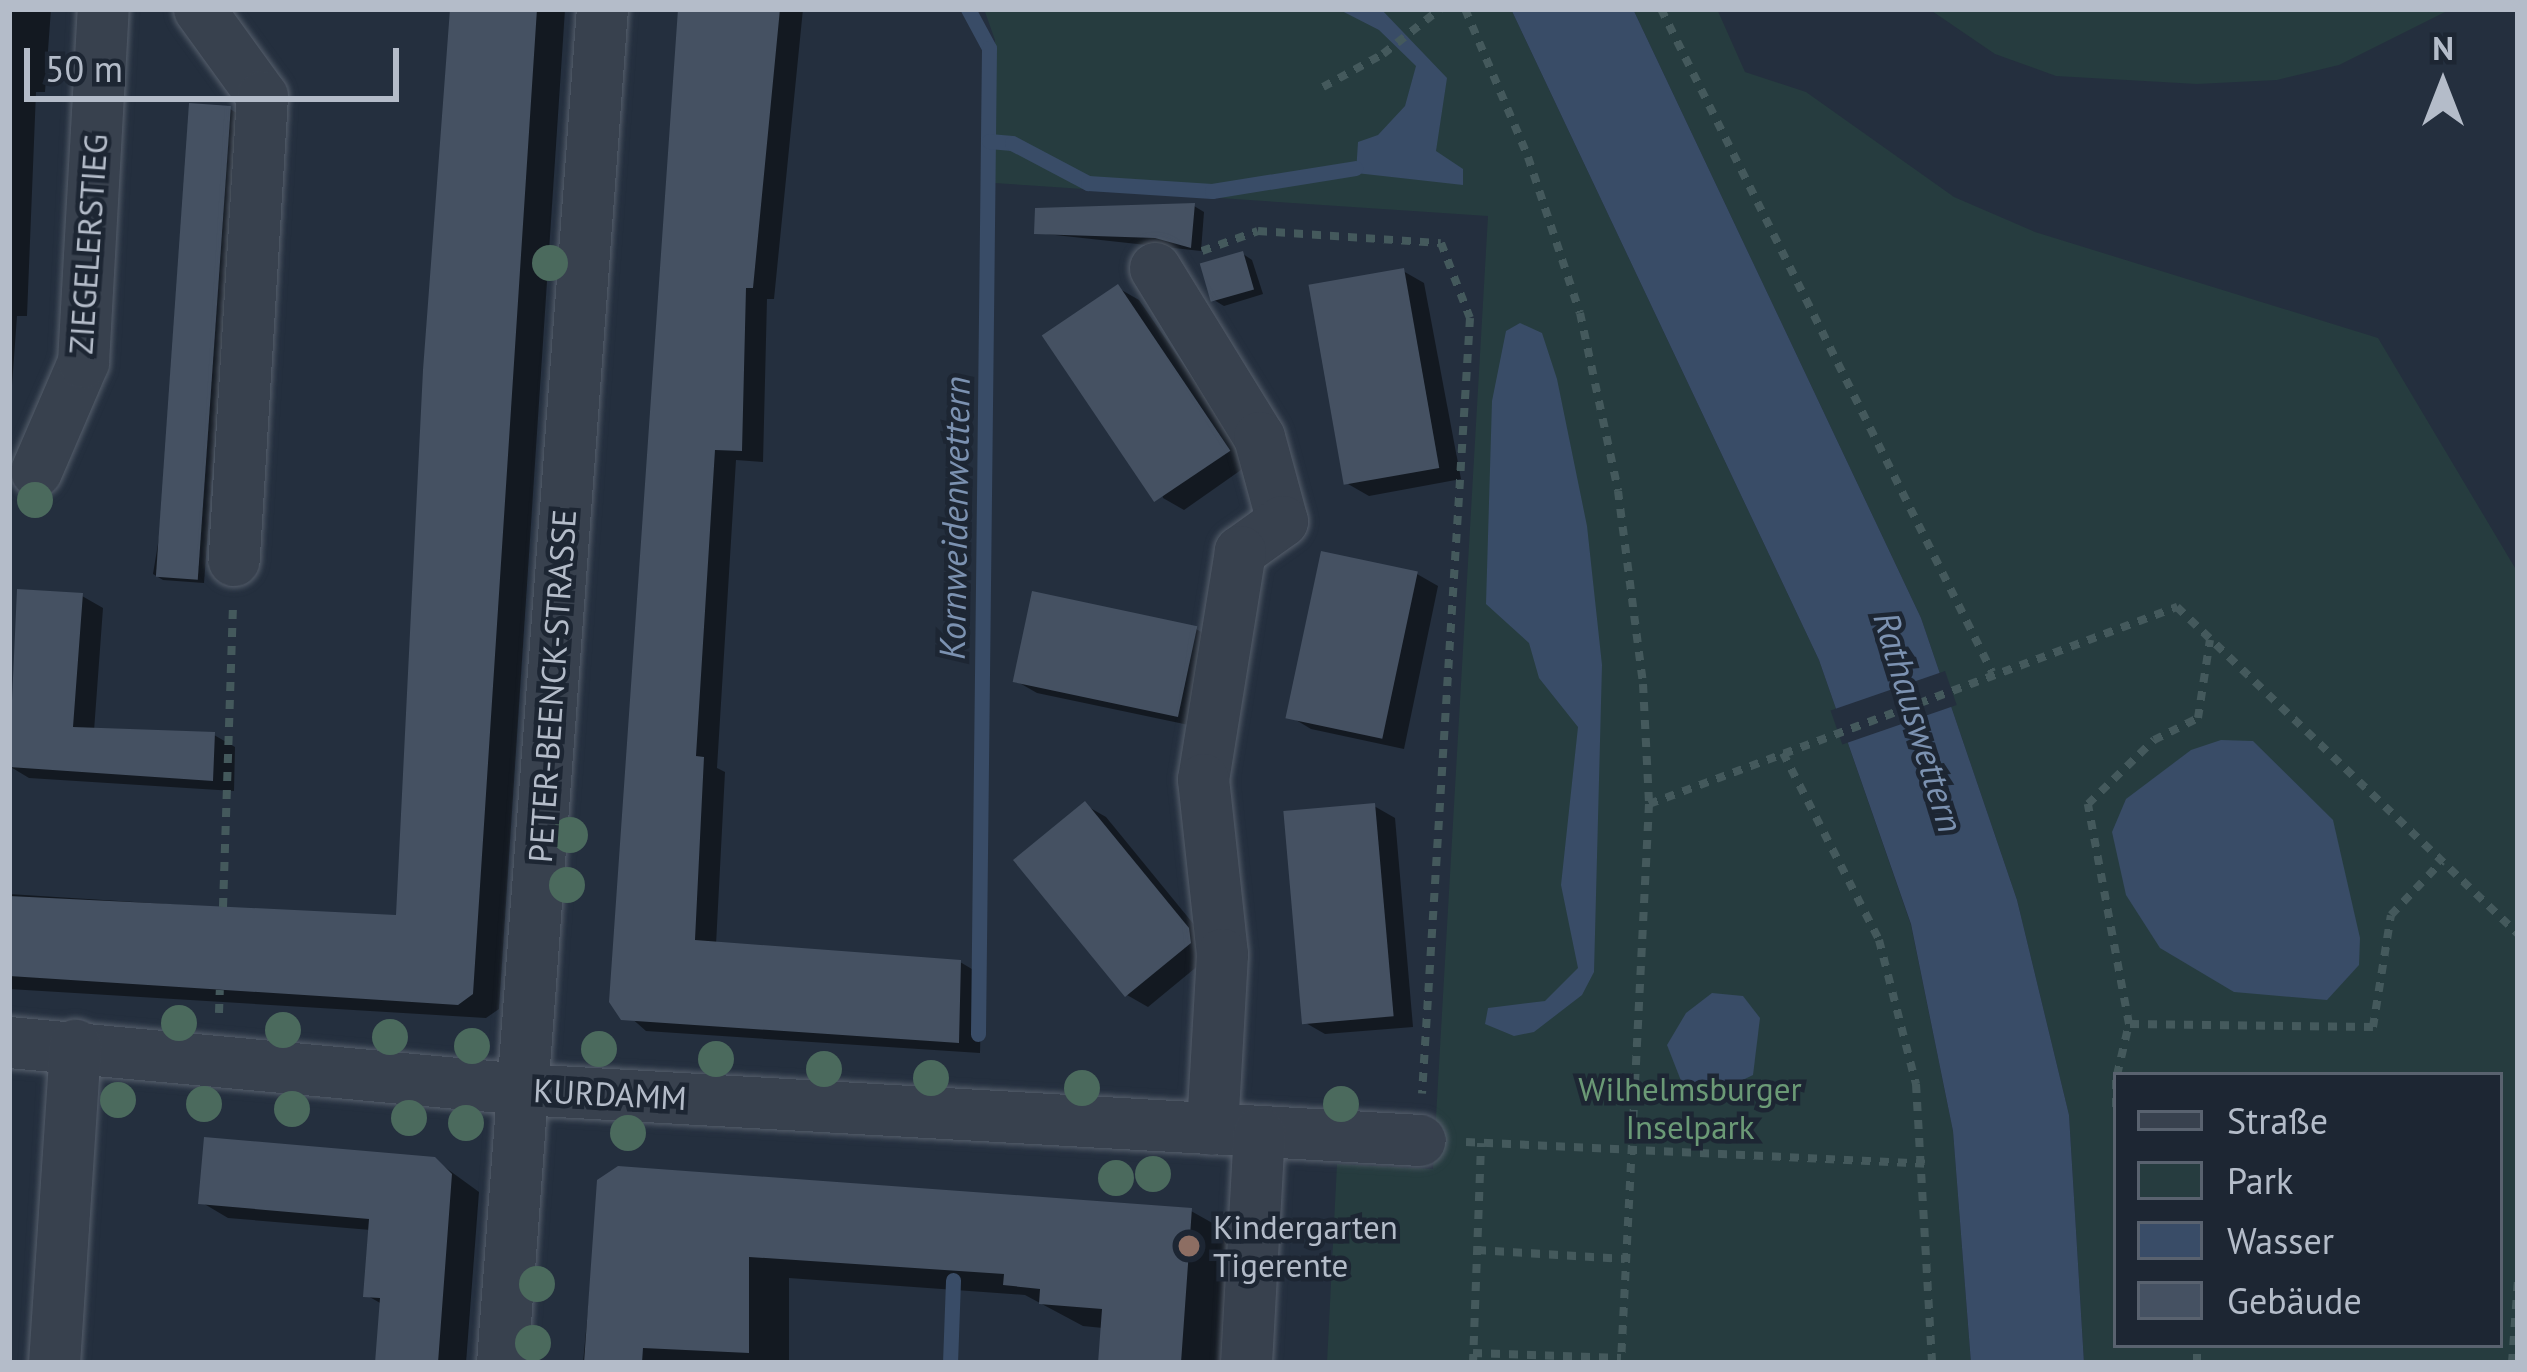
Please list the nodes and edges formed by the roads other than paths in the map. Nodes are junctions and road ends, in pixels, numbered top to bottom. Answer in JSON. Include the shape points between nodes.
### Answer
{"nodes":[{"id":1,"x":104,"y":9,"type":"edge"},
{"id":2,"x":200,"y":9,"type":"edge"},
{"id":3,"x":602,"y":9,"type":"edge"},
{"id":4,"x":1155,"y":268,"type":"road end"},
{"id":5,"x":36,"y":471,"type":"dead end"},
{"id":6,"x":234,"y":560,"type":"road end"},
{"id":7,"x":9,"y":1042,"type":"edge"},
{"id":8,"x":75,"y":1045,"type":"junction"},
{"id":9,"x":522,"y":1089,"type":"junction"},
{"id":10,"x":1236,"y":1131,"type":"junction"},
{"id":11,"x":1420,"y":1140,"type":"road end"},
{"id":12,"x":54,"y":1363,"type":"edge"},
{"id":13,"x":502,"y":1363,"type":"edge"},
{"id":14,"x":1246,"y":1363,"type":"edge"}],
"edges":[{"from":1,"to":5,"type":"street","name":"ZIEGELERSTIEG","via":[[83,362]]},
{"from":2,"to":6,"type":"street","via":[[262,96]]},
{"from":3,"to":9,"type":"street","name":"PETER-BEENCK-STRASSE"},
{"from":4,"to":10,"type":"street","via":[[1259,437],[1282,520],[1240,550],[1203,779]]},
{"from":7,"to":8,"type":"street","name":"KURDAMM"},
{"from":8,"to":9,"type":"street","name":"KURDAMM"},
{"from":8,"to":12,"type":"street"},
{"from":9,"to":10,"type":"street","name":"KURDAMM"},
{"from":9,"to":13,"type":"street","name":"PETER-BEENCK-STRASSE"},
{"from":10,"to":11,"type":"street","name":"KURDAMM"},
{"from":10,"to":14,"type":"street"}]}
